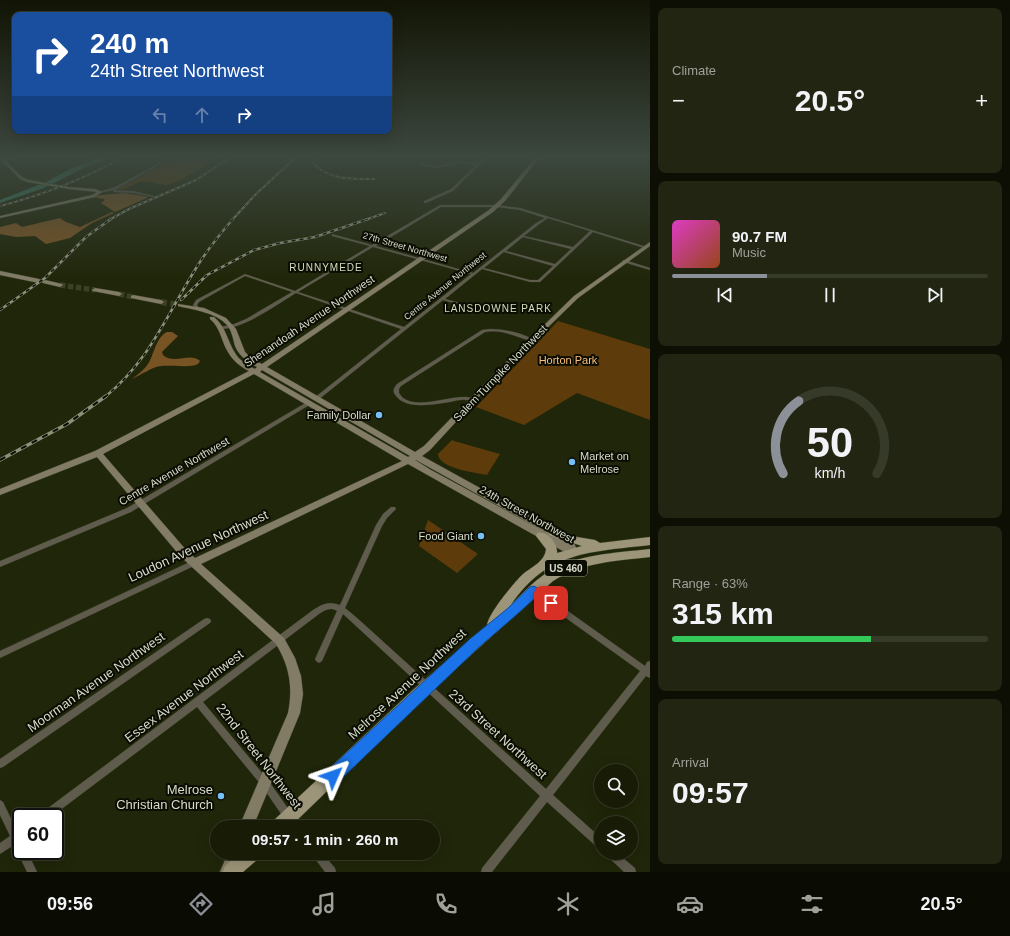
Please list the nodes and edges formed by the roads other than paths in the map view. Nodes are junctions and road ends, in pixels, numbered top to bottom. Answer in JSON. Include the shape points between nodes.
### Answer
{"nodes":[{"id":1,"x":86,"y":198,"type":"edge"},
{"id":2,"x":437,"y":198,"type":"edge"},
{"id":3,"x":504,"y":198,"type":"edge"},
{"id":4,"x":431,"y":206,"type":"junction"},
{"id":5,"x":497,"y":206,"type":"junction"},
{"id":6,"x":0,"y":217,"type":"edge"},
{"id":7,"x":548,"y":217,"type":"junction"},
{"id":8,"x":592,"y":231,"type":"junction"},
{"id":9,"x":333,"y":235,"type":"dead end"},
{"id":10,"x":522,"y":236,"type":"junction"},
{"id":11,"x":372,"y":245,"type":"junction"},
{"id":12,"x":648,"y":245,"type":"edge"},
{"id":13,"x":573,"y":248,"type":"junction"},
{"id":14,"x":502,"y":251,"type":"junction"},
{"id":15,"x":421,"y":259,"type":"junction"},
{"id":16,"x":624,"y":261,"type":"junction"},
{"id":17,"x":556,"y":265,"type":"junction"},
{"id":18,"x":481,"y":268,"type":"junction"},
{"id":19,"x":650,"y":269,"type":"edge"},
{"id":20,"x":0,"y":273,"type":"edge"},
{"id":21,"x":474,"y":274,"type":"junction"},
{"id":22,"x":39,"y":281,"type":"dead end"},
{"id":23,"x":46,"y":282,"type":"dead end"},
{"id":24,"x":60,"y":284,"type":"tunnel mouth"},
{"id":25,"x":95,"y":290,"type":"tunnel mouth"},
{"id":26,"x":295,"y":292,"type":"junction"},
{"id":27,"x":119,"y":294,"type":"tunnel mouth"},
{"id":28,"x":133,"y":297,"type":"tunnel mouth"},
{"id":29,"x":442,"y":299,"type":"junction"},
{"id":30,"x":160,"y":302,"type":"tunnel mouth"},
{"id":31,"x":197,"y":304,"type":"junction"},
{"id":32,"x":468,"y":306,"type":"dead end"},
{"id":33,"x":347,"y":310,"type":"junction"},
{"id":34,"x":231,"y":326,"type":"junction"},
{"id":35,"x":222,"y":328,"type":"junction"},
{"id":36,"x":404,"y":329,"type":"junction"},
{"id":37,"x":532,"y":340,"type":"junction"},
{"id":38,"x":258,"y":370,"type":"junction"},
{"id":39,"x":472,"y":400,"type":"junction"},
{"id":40,"x":312,"y":401,"type":"junction"},
{"id":41,"x":98,"y":453,"type":"junction"},
{"id":42,"x":416,"y":456,"type":"junction"},
{"id":43,"x":408,"y":461,"type":"junction"},
{"id":44,"x":0,"y":492,"type":"edge"},
{"id":45,"x":142,"y":503,"type":"junction"},
{"id":46,"x":393,"y":509,"type":"dead end"},
{"id":47,"x":553,"y":532,"type":"junction"},
{"id":48,"x":541,"y":536,"type":"junction"},
{"id":49,"x":650,"y":540,"type":"edge"},
{"id":50,"x":573,"y":552,"type":"junction"},
{"id":51,"x":650,"y":553,"type":"edge"},
{"id":52,"x":603,"y":559,"type":"junction"},
{"id":53,"x":194,"y":563,"type":"junction"},
{"id":54,"x":0,"y":564,"type":"edge"},
{"id":55,"x":545,"y":564,"type":"junction"},
{"id":56,"x":534,"y":591,"type":"junction"},
{"id":57,"x":342,"y":609,"type":"junction"},
{"id":58,"x":207,"y":621,"type":"dead end"},
{"id":59,"x":488,"y":632,"type":"junction"},
{"id":60,"x":280,"y":641,"type":"junction"},
{"id":61,"x":0,"y":655,"type":"edge"},
{"id":62,"x":319,"y":659,"type":"dead end"},
{"id":63,"x":649,"y":670,"type":"edge"},
{"id":64,"x":427,"y":687,"type":"junction"},
{"id":65,"x":198,"y":702,"type":"junction"},
{"id":66,"x":0,"y":764,"type":"edge"},
{"id":67,"x":265,"y":783,"type":"junction"},
{"id":68,"x":547,"y":796,"type":"junction"},
{"id":69,"x":0,"y":805,"type":"edge"},
{"id":70,"x":55,"y":808,"type":"edge"},
{"id":71,"x":249,"y":820,"type":"edge"},
{"id":72,"x":286,"y":820,"type":"edge"},
{"id":73,"x":292,"y":820,"type":"edge"},
{"id":74,"x":12,"y":826,"type":"edge"},
{"id":75,"x":594,"y":839,"type":"edge"},
{"id":76,"x":12,"y":840,"type":"edge"},
{"id":77,"x":0,"y":849,"type":"edge"},
{"id":78,"x":27,"y":860,"type":"edge"},
{"id":79,"x":232,"y":860,"type":"edge"},
{"id":80,"x":244,"y":860,"type":"edge"},
{"id":81,"x":322,"y":860,"type":"edge"},
{"id":82,"x":618,"y":860,"type":"edge"},
{"id":83,"x":32,"y":872,"type":"edge"},
{"id":84,"x":227,"y":872,"type":"edge"},
{"id":85,"x":231,"y":872,"type":"edge"},
{"id":86,"x":331,"y":872,"type":"edge"},
{"id":87,"x":486,"y":872,"type":"edge"},
{"id":88,"x":631,"y":872,"type":"edge"}],
"edges":[{"from":1,"to":6,"type":"main road"},
{"from":2,"to":4,"type":"street","via":[[425,202]]},
{"from":3,"to":5,"type":"main road","name":"Shenandoah Avenue Northwest"},
{"from":4,"to":5,"type":"street"},
{"from":4,"to":11,"type":"street"},
{"from":5,"to":7,"type":"street"},
{"from":5,"to":15,"type":"main road","name":"Shenandoah Avenue Northwest"},
{"from":7,"to":8,"type":"street"},
{"from":7,"to":10,"type":"street","name":"Centre Avenue Northwest"},
{"from":8,"to":12,"type":"street"},
{"from":8,"to":13,"type":"street"},
{"from":9,"to":11,"type":"street","name":"27th Street Northwest"},
{"from":10,"to":13,"type":"street"},
{"from":10,"to":14,"type":"street","name":"Centre Avenue Northwest"},
{"from":11,"to":15,"type":"street","name":"27th Street Northwest"},
{"from":11,"to":26,"type":"street"},
{"from":12,"to":16,"type":"main road","name":"Salem Turnpike Northwest"},
{"from":13,"to":17,"type":"street"},
{"from":14,"to":17,"type":"street"},
{"from":14,"to":18,"type":"street","name":"Centre Avenue Northwest"},
{"from":15,"to":21,"type":"street","name":"27th Street Northwest"},
{"from":15,"to":33,"type":"main road","name":"Shenandoah Avenue Northwest"},
{"from":16,"to":19,"type":"street"},
{"from":16,"to":37,"type":"main road","name":"Salem Turnpike Northwest","via":[[585,289]]},
{"from":17,"to":18,"type":"street","via":[[537,282]]},
{"from":18,"to":21,"type":"street","name":"Centre Avenue Northwest"},
{"from":20,"to":22,"type":"main road"},
{"from":21,"to":29,"type":"street","name":"Centre Avenue Northwest"},
{"from":23,"to":24,"type":"main road"},
{"from":25,"to":27,"type":"main road"},
{"from":26,"to":31,"type":"street","via":[[245,275]]},
{"from":26,"to":33,"type":"street"},
{"from":26,"to":34,"type":"street","via":[[243,322]]},
{"from":28,"to":30,"type":"main road"},
{"from":29,"to":32,"type":"street"},
{"from":29,"to":36,"type":"street","name":"Centre Avenue Northwest"},
{"from":31,"to":34,"type":"main road"},
{"from":31,"to":35,"type":"main road","via":[[180,305],[206,314]]},
{"from":33,"to":36,"type":"street"},
{"from":33,"to":38,"type":"main road","name":"Shenandoah Avenue Northwest"},
{"from":34,"to":35,"type":"street"},
{"from":34,"to":38,"type":"main road","name":"24th Street Northwest","via":[[242,354]]},
{"from":35,"to":38,"type":"main road","name":"24th Street Northwest","via":[[233,356]]},
{"from":36,"to":40,"type":"street","name":"Centre Avenue Northwest"},
{"from":37,"to":39,"type":"main road","name":"Salem Turnpike Northwest"},
{"from":37,"to":39,"type":"street","via":[[499,330],[484,331],[396,389],[400,399],[413,404],[466,398]]},
{"from":38,"to":40,"type":"main road","name":"24th Street Northwest"},
{"from":38,"to":41,"type":"main road","name":"Shenandoah Avenue Northwest"},
{"from":39,"to":42,"type":"main road","name":"Salem Turnpike Northwest","via":[[427,448]]},
{"from":40,"to":42,"type":"main road","name":"24th Street Northwest"},
{"from":40,"to":43,"type":"main road","name":"24th Street Northwest"},
{"from":40,"to":45,"type":"street","name":"Centre Avenue Northwest"},
{"from":41,"to":44,"type":"main road","name":"Shenandoah Avenue Northwest"},
{"from":41,"to":45,"type":"main road"},
{"from":42,"to":43,"type":"main road","name":"Salem Turnpike Northwest"},
{"from":42,"to":47,"type":"main road","name":"24th Street Northwest"},
{"from":43,"to":48,"type":"main road","name":"24th Street Northwest"},
{"from":43,"to":53,"type":"main road","name":"Loudon Avenue Northwest"},
{"from":45,"to":53,"type":"main road"},
{"from":45,"to":54,"type":"street","name":"Centre Avenue Northwest"},
{"from":46,"to":57,"type":"street","via":[[379,524]]},
{"from":47,"to":49,"type":"main road","via":[[588,544],[641,538]]},
{"from":47,"to":50,"type":"main road","name":"24th Street Northwest","via":[[570,544]]},
{"from":48,"to":50,"type":"main road","name":"24th Street Northwest"},
{"from":48,"to":55,"type":"main road","via":[[552,548],[551,556]]},
{"from":49,"to":50,"type":"main road","name":"Melrose Avenue Northwest","number":"US 460"},
{"from":50,"to":52,"type":"main road","via":[[589,558]]},
{"from":50,"to":55,"type":"main road","name":"Melrose Avenue Northwest","number":"US 460"},
{"from":50,"to":56,"type":"main road","via":[[567,561],[549,570],[534,582]]},
{"from":51,"to":52,"type":"main road","name":"Melrose Avenue Northwest","number":"US 460"},
{"from":52,"to":56,"type":"main road","name":"Melrose Avenue Northwest","number":"US 460","via":[[585,561],[568,567],[549,577]]},
{"from":53,"to":60,"type":"main road"},
{"from":53,"to":61,"type":"street","name":"Loudon Avenue Northwest"},
{"from":55,"to":59,"type":"main road","name":"Melrose Avenue Northwest","number":"US 460","via":[[532,572],[518,587]]},
{"from":56,"to":59,"type":"main road","name":"Melrose Avenue Northwest","number":"US 460"},
{"from":56,"to":63,"type":"street"},
{"from":57,"to":60,"type":"street","name":"Essex Avenue Northwest","via":[[324,607]]},
{"from":57,"to":62,"type":"street"},
{"from":57,"to":64,"type":"street","name":"23rd Street Northwest"},
{"from":58,"to":66,"type":"street","name":"Moorman Avenue Northwest"},
{"from":59,"to":64,"type":"main road","name":"Melrose Avenue Northwest","number":"US 460"},
{"from":60,"to":65,"type":"street","name":"Essex Avenue Northwest"},
{"from":60,"to":67,"type":"main road","via":[[293,664],[297,700]]},
{"from":63,"to":68,"type":"street"},
{"from":64,"to":68,"type":"street","name":"23rd Street Northwest"},
{"from":64,"to":73,"type":"main road","name":"Melrose Avenue Northwest","number":"US 460"},
{"from":65,"to":67,"type":"street","name":"22nd Street Northwest"},
{"from":65,"to":70,"type":"street","name":"Essex Avenue Northwest"},
{"from":67,"to":71,"type":"main road"},
{"from":67,"to":72,"type":"street","name":"22nd Street Northwest"},
{"from":68,"to":75,"type":"street","name":"23rd Street Northwest"},
{"from":68,"to":87,"type":"street"},
{"from":69,"to":74,"type":"street"},
{"from":76,"to":77,"type":"street"},
{"from":78,"to":83,"type":"street"},
{"from":79,"to":84,"type":"main road"},
{"from":80,"to":85,"type":"main road"},
{"from":81,"to":86,"type":"street"},
{"from":82,"to":88,"type":"street"}]}
